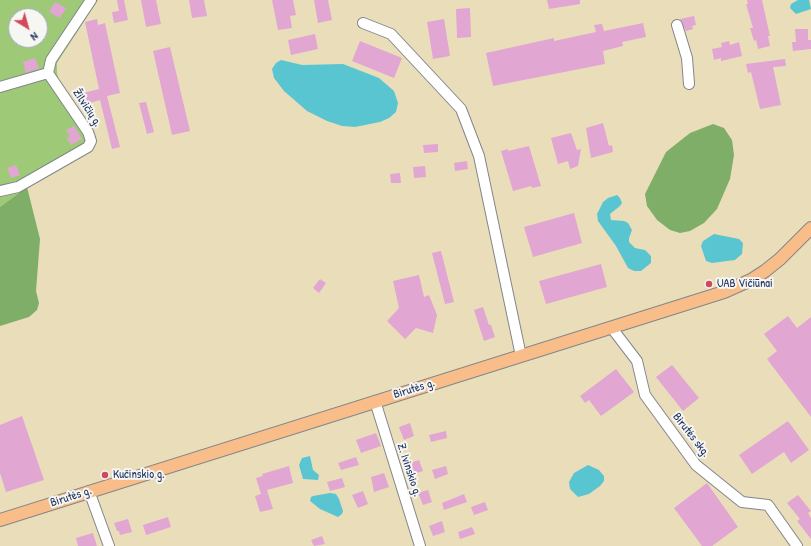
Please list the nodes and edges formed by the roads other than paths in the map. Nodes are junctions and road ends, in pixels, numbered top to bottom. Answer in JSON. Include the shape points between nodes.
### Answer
{"nodes":[{"id":1,"x":91,"y":0,"type":"edge"},
{"id":2,"x":363,"y":23,"type":"dead end"},
{"id":3,"x":677,"y":25,"type":"dead end"},
{"id":4,"x":48,"y":73,"type":"junction"},
{"id":5,"x":689,"y":84,"type":"dead end"},
{"id":6,"x":0,"y":87,"type":"edge"},
{"id":7,"x":0,"y":191,"type":"edge"},
{"id":8,"x":811,"y":228,"type":"edge"},
{"id":9,"x":611,"y":327,"type":"junction"},
{"id":10,"x":521,"y":356,"type":"junction"},
{"id":11,"x":375,"y":401,"type":"junction"},
{"id":12,"x":89,"y":491,"type":"junction"},
{"id":13,"x":0,"y":520,"type":"edge"},
{"id":14,"x":109,"y":546,"type":"edge"},
{"id":15,"x":420,"y":546,"type":"edge"},
{"id":16,"x":797,"y":546,"type":"edge"}],
"edges":[{"from":1,"to":4,"type":"street","via":[[51,60]]},
{"from":2,"to":10,"type":"street","via":[[391,34],[461,109],[479,156]]},
{"from":3,"to":5,"type":"street","via":[[687,58]]},
{"from":4,"to":6,"type":"street"},
{"from":4,"to":7,"type":"street","name":"Žilvičių g.","via":[[88,132],[91,141],[88,147],[18,187]]},
{"from":8,"to":9,"type":"main road","name":"Birutės g.","via":[[780,259],[739,286]]},
{"from":9,"to":10,"type":"main road","name":"Birutės g."},
{"from":9,"to":16,"type":"street","name":"Birutės skg.","via":[[637,361],[645,395],[696,465],[742,502],[768,506]]},
{"from":10,"to":11,"type":"main road","name":"Birutės g."},
{"from":11,"to":12,"type":"main road","name":"Birutės g."},
{"from":11,"to":15,"type":"street","name":"Z. Ivinskio g."},
{"from":12,"to":13,"type":"main road","name":"Birutės g."},
{"from":12,"to":14,"type":"street"}]}
